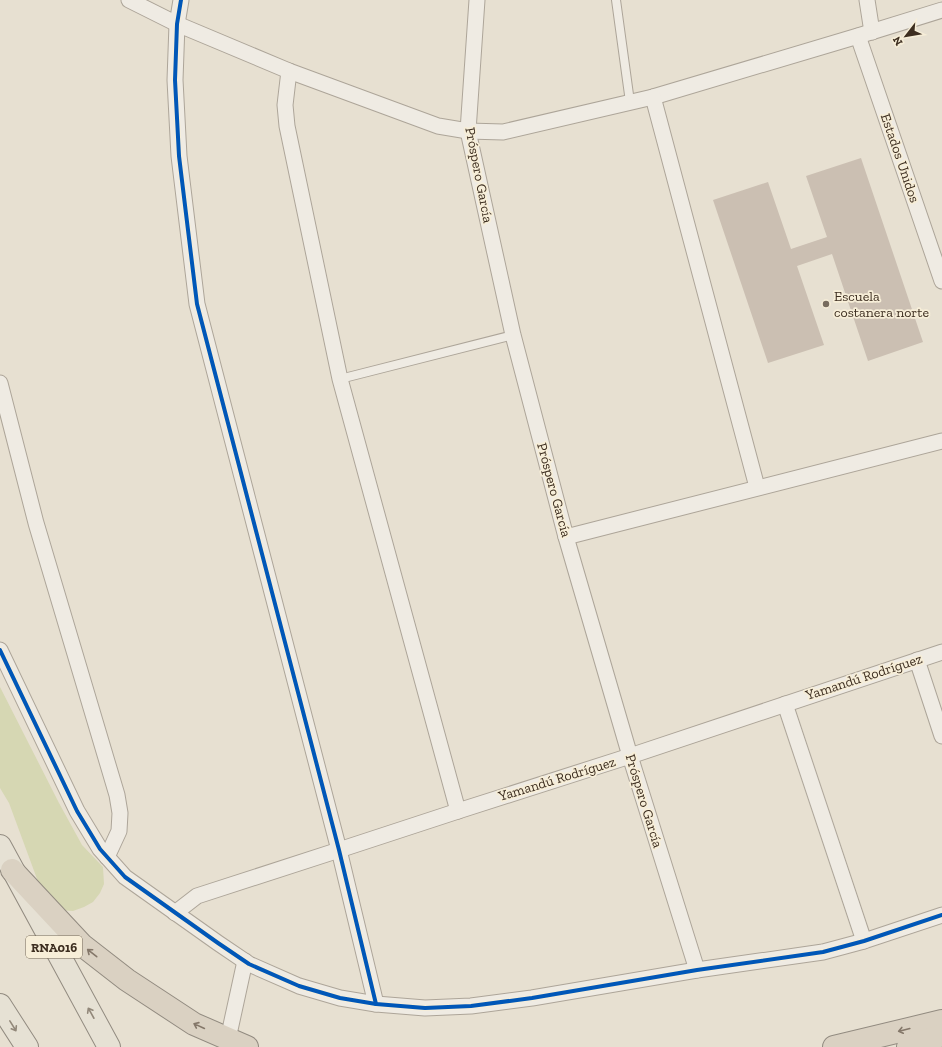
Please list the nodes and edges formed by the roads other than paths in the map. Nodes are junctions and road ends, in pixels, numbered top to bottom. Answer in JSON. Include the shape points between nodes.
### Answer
{"nodes":[{"id":1,"x":129,"y":0,"type":"edge"},
{"id":2,"x":181,"y":0,"type":"edge"},
{"id":3,"x":477,"y":0,"type":"edge"},
{"id":4,"x":616,"y":0,"type":"edge"},
{"id":5,"x":867,"y":0,"type":"edge"},
{"id":6,"x":942,"y":10,"type":"edge"},
{"id":7,"x":177,"y":24,"type":"junction"},
{"id":8,"x":865,"y":34,"type":"junction"},
{"id":9,"x":289,"y":71,"type":"junction"},
{"id":10,"x":653,"y":97,"type":"junction"},
{"id":11,"x":630,"y":102,"type":"junction"},
{"id":12,"x":468,"y":131,"type":"junction"},
{"id":13,"x":942,"y":281,"type":"edge"},
{"id":14,"x":513,"y":335,"type":"junction"},
{"id":15,"x":340,"y":379,"type":"junction"},
{"id":16,"x":0,"y":383,"type":"edge"},
{"id":17,"x":942,"y":441,"type":"edge"},
{"id":18,"x":757,"y":487,"type":"junction"},
{"id":19,"x":566,"y":536,"type":"junction"},
{"id":20,"x":0,"y":650,"type":"edge"},
{"id":21,"x":942,"y":652,"type":"edge"},
{"id":22,"x":917,"y":660,"type":"junction"},
{"id":23,"x":785,"y":704,"type":"junction"},
{"id":24,"x":942,"y":736,"type":"edge"},
{"id":25,"x":630,"y":756,"type":"junction"},
{"id":26,"x":458,"y":811,"type":"junction"},
{"id":27,"x":0,"y":846,"type":"edge"},
{"id":28,"x":339,"y":850,"type":"junction"},
{"id":29,"x":107,"y":857,"type":"junction"},
{"id":30,"x":12,"y":870,"type":"junction"},
{"id":31,"x":175,"y":913,"type":"junction"},
{"id":32,"x":942,"y":915,"type":"edge"},
{"id":33,"x":864,"y":941,"type":"junction"},
{"id":34,"x":245,"y":961,"type":"junction"},
{"id":35,"x":697,"y":970,"type":"junction"},
{"id":36,"x":376,"y":1004,"type":"junction"},
{"id":37,"x":0,"y":1005,"type":"edge"},
{"id":38,"x":942,"y":1021,"type":"edge"},
{"id":39,"x":942,"y":1035,"type":"edge"},
{"id":40,"x":238,"y":1043,"type":"edge"},
{"id":41,"x":26,"y":1047,"type":"edge"},
{"id":42,"x":110,"y":1047,"type":"edge"},
{"id":43,"x":834,"y":1047,"type":"edge"},
{"id":44,"x":908,"y":1047,"type":"edge"}],
"edges":[{"from":1,"to":7,"type":"street"},
{"from":2,"to":7,"type":"street"},
{"from":3,"to":12,"type":"street","name":"Próspero García"},
{"from":4,"to":11,"type":"lane"},
{"from":5,"to":8,"type":"street","name":"Estados Unidos"},
{"from":6,"to":8,"type":"street"},
{"from":7,"to":9,"type":"street"},
{"from":7,"to":28,"type":"street","via":[[175,80],[179,156],[197,304]]},
{"from":8,"to":10,"type":"street"},
{"from":8,"to":13,"type":"street","name":"Estados Unidos"},
{"from":9,"to":12,"type":"street","via":[[438,126]]},
{"from":9,"to":15,"type":"street","via":[[285,105],[287,126]]},
{"from":10,"to":11,"type":"street"},
{"from":10,"to":18,"type":"street"},
{"from":11,"to":12,"type":"street","via":[[503,132]]},
{"from":12,"to":14,"type":"street","name":"Próspero García"},
{"from":14,"to":15,"type":"lane"},
{"from":14,"to":19,"type":"street","name":"Próspero García"},
{"from":15,"to":26,"type":"street"},
{"from":16,"to":29,"type":"street","via":[[36,523],[117,795],[119,831]]},
{"from":17,"to":18,"type":"street"},
{"from":18,"to":19,"type":"street"},
{"from":19,"to":25,"type":"street","name":"Próspero García"},
{"from":20,"to":29,"type":"street","via":[[77,811]]},
{"from":21,"to":22,"type":"street","name":"Yamandú Rodríguez"},
{"from":22,"to":23,"type":"street","name":"Yamandú Rodríguez"},
{"from":22,"to":24,"type":"street"},
{"from":23,"to":25,"type":"street","name":"Yamandú Rodríguez"},
{"from":23,"to":33,"type":"street"},
{"from":25,"to":26,"type":"street","name":"Yamandú Rodríguez"},
{"from":25,"to":35,"type":"street","name":"Próspero García"},
{"from":26,"to":28,"type":"street","name":"Yamandú Rodríguez"},
{"from":27,"to":30,"type":"main road","number":"RNA016"},
{"from":28,"to":31,"type":"street","name":"Yamandú Rodríguez","via":[[197,896]]},
{"from":28,"to":36,"type":"street"},
{"from":29,"to":31,"type":"street","via":[[125,877]]},
{"from":40,"to":30,"type":"highway","one_way":true,"via":[[194,1024],[127,980],[82,945]]},
{"from":42,"to":30,"type":"main road","number":"RNA016","one_way":true},
{"from":31,"to":34,"type":"street"},
{"from":32,"to":33,"type":"street"},
{"from":33,"to":35,"type":"street","via":[[823,952]]},
{"from":34,"to":36,"type":"street","via":[[299,986],[340,998]]},
{"from":34,"to":40,"type":"street"},
{"from":35,"to":36,"type":"street","via":[[471,1006],[425,1008]]},
{"from":37,"to":41,"type":"main road","one_way":true},
{"from":38,"to":43,"type":"highway","one_way":true},
{"from":39,"to":44,"type":"highway"}]}
